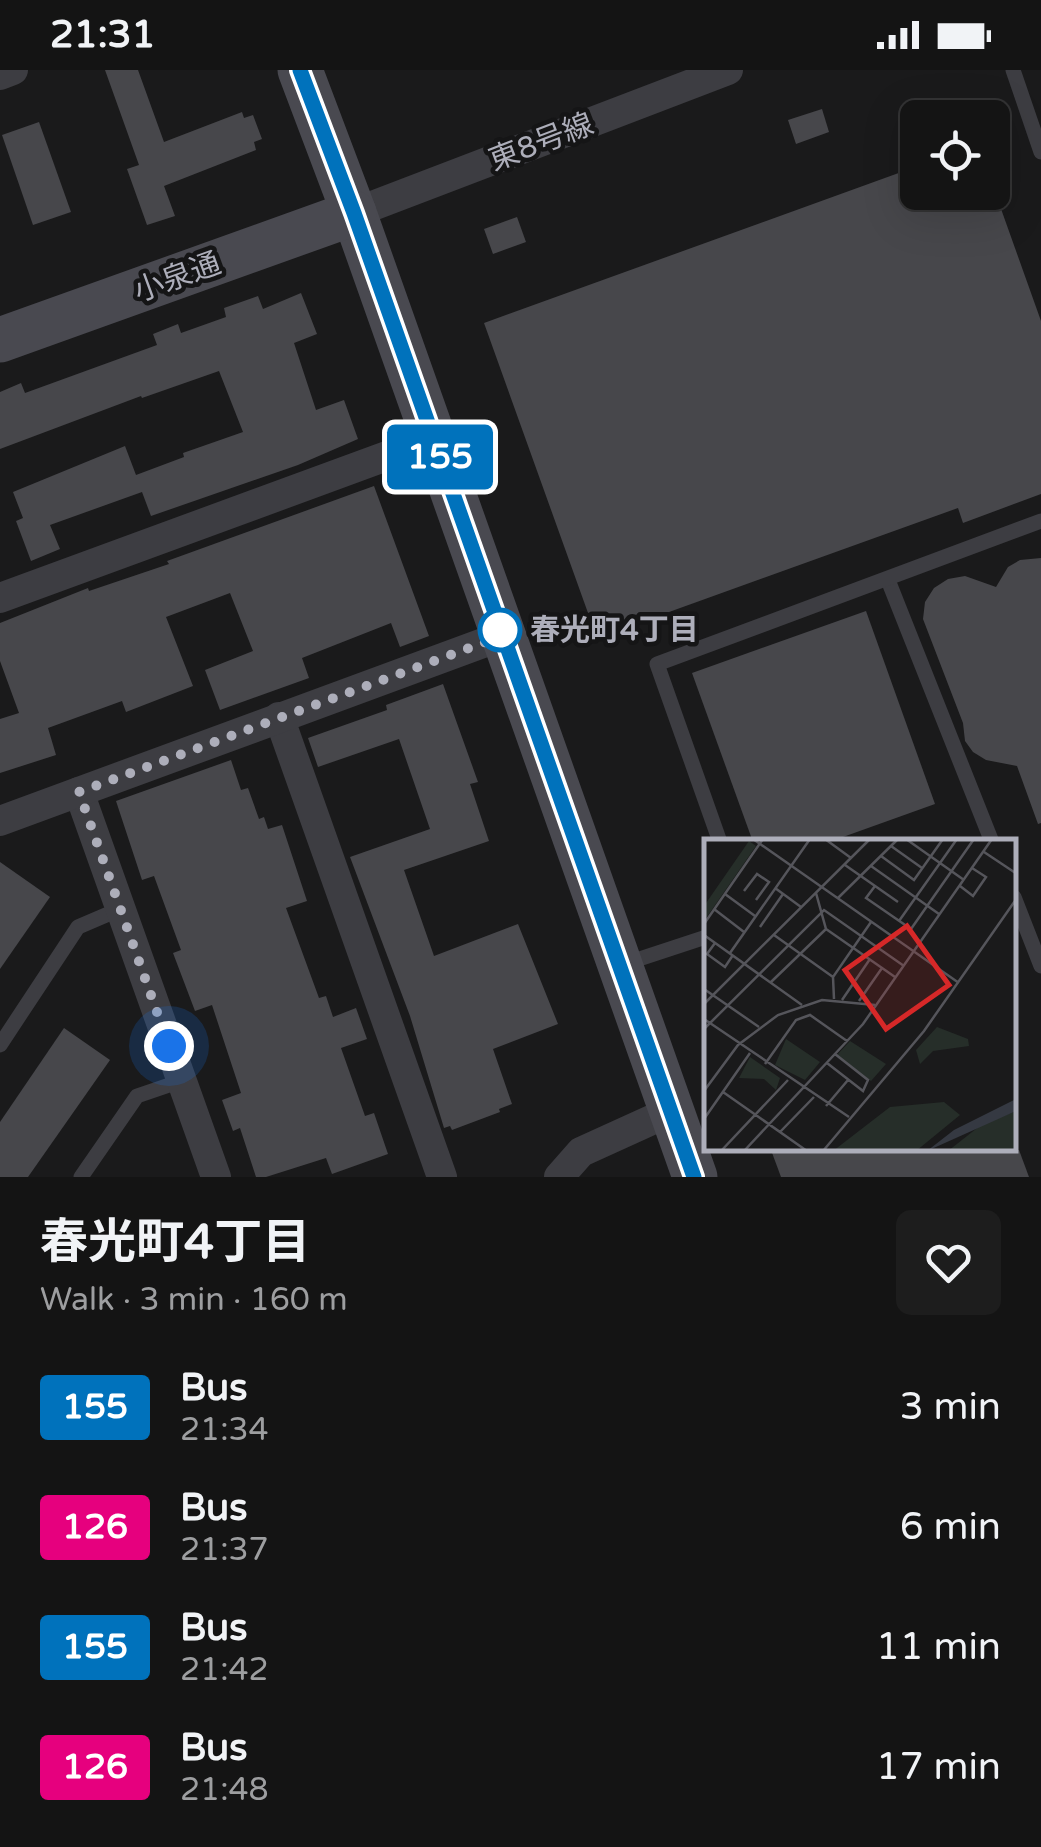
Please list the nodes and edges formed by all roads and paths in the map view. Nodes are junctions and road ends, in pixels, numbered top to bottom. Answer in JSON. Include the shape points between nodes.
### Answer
{"nodes":[{"id":1,"x":13,"y":70,"type":"edge"},
{"id":2,"x":300,"y":70,"type":"edge"},
{"id":3,"x":728,"y":70,"type":"edge"},
{"id":4,"x":1013,"y":70,"type":"edge"},
{"id":5,"x":0,"y":75,"type":"edge"},
{"id":6,"x":1041,"y":152,"type":"edge"},
{"id":7,"x":354,"y":213,"type":"junction"},
{"id":8,"x":0,"y":340,"type":"edge"},
{"id":9,"x":434,"y":439,"type":"junction"},
{"id":10,"x":1041,"y":521,"type":"edge"},
{"id":11,"x":888,"y":580,"type":"junction"},
{"id":12,"x":0,"y":598,"type":"edge"},
{"id":13,"x":502,"y":636,"type":"junction"},
{"id":14,"x":279,"y":717,"type":"junction"},
{"id":15,"x":79,"y":792,"type":"junction"},
{"id":16,"x":0,"y":821,"type":"edge"},
{"id":17,"x":719,"y":839,"type":"edge"},
{"id":18,"x":991,"y":839,"type":"edge"},
{"id":19,"x":1016,"y":902,"type":"edge"},
{"id":20,"x":120,"y":909,"type":"junction"},
{"id":21,"x":704,"y":938,"type":"edge"},
{"id":22,"x":618,"y":966,"type":"junction"},
{"id":23,"x":1041,"y":966,"type":"edge"},
{"id":24,"x":0,"y":1044,"type":"edge"},
{"id":25,"x":182,"y":1080,"type":"junction"},
{"id":26,"x":669,"y":1112,"type":"junction"},
{"id":27,"x":81,"y":1177,"type":"edge"},
{"id":28,"x":216,"y":1177,"type":"edge"},
{"id":29,"x":442,"y":1177,"type":"edge"},
{"id":30,"x":559,"y":1177,"type":"edge"},
{"id":31,"x":694,"y":1177,"type":"edge"}],
"edges":[{"from":1,"to":5,"type":"street"},
{"from":2,"to":7,"type":"street"},
{"from":3,"to":7,"type":"street","name":"東8号線"},
{"from":4,"to":6,"type":"lane"},
{"from":7,"to":8,"type":"street","name":"小泉通"},
{"from":7,"to":9,"type":"street"},
{"from":9,"to":12,"type":"street"},
{"from":9,"to":13,"type":"street"},
{"from":10,"to":11,"type":"lane"},
{"from":11,"to":17,"type":"lane","via":[[657,664]]},
{"from":11,"to":18,"type":"lane"},
{"from":13,"to":14,"type":"street"},
{"from":13,"to":22,"type":"street"},
{"from":14,"to":15,"type":"street"},
{"from":14,"to":29,"type":"street"},
{"from":15,"to":16,"type":"street"},
{"from":15,"to":20,"type":"street"},
{"from":19,"to":23,"type":"lane"},
{"from":20,"to":24,"type":"lane","via":[[78,927]]},
{"from":20,"to":25,"type":"street"},
{"from":21,"to":22,"type":"lane"},
{"from":22,"to":26,"type":"street"},
{"from":25,"to":27,"type":"lane","via":[[138,1096]]},
{"from":25,"to":28,"type":"street"},
{"from":26,"to":30,"type":"street","via":[[581,1152]]},
{"from":26,"to":31,"type":"street"}]}
